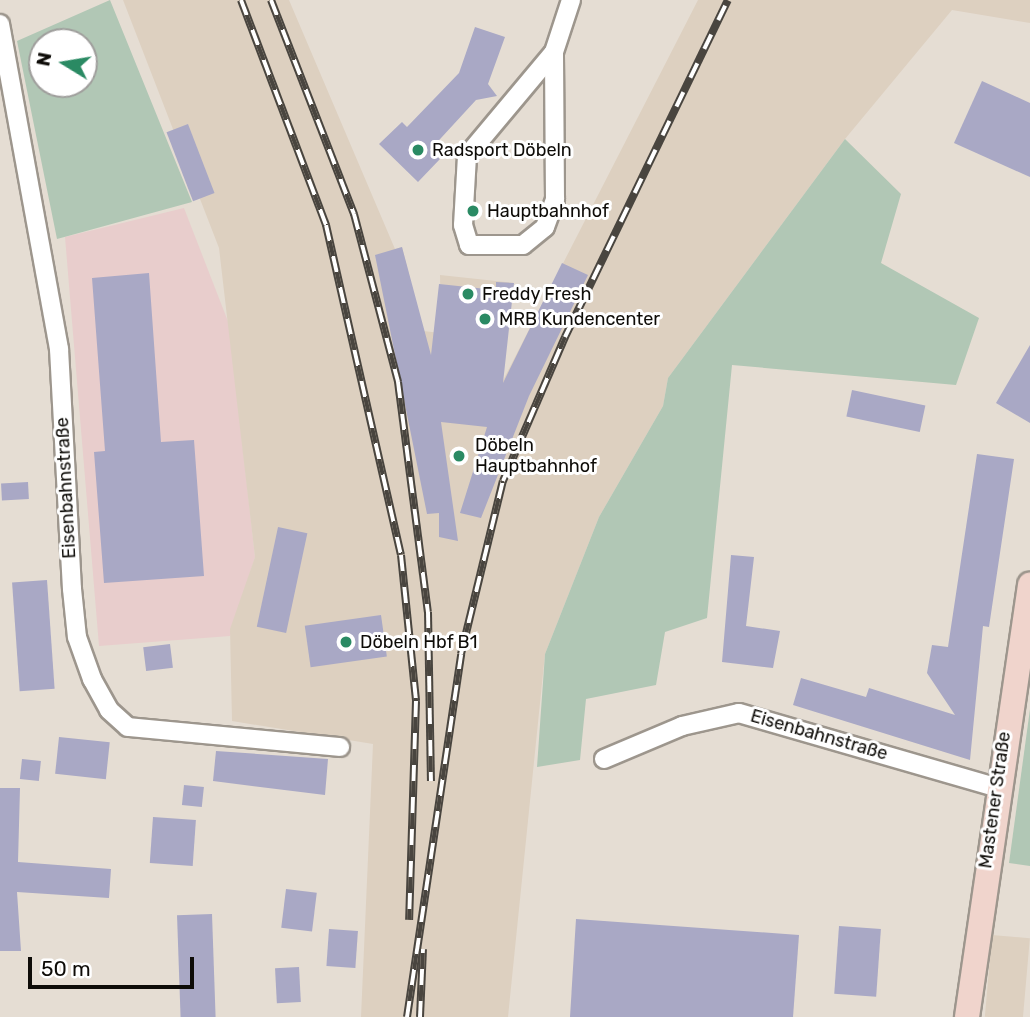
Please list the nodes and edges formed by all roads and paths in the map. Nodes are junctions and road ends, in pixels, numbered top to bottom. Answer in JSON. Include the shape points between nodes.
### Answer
{"nodes":[{"id":1,"x":571,"y":0,"type":"edge"},
{"id":2,"x":0,"y":24,"type":"edge"},
{"id":3,"x":554,"y":52,"type":"junction"},
{"id":4,"x":1030,"y":585,"type":"edge"},
{"id":5,"x":340,"y":747,"type":"dead end"},
{"id":6,"x":604,"y":759,"type":"dead end"},
{"id":7,"x":996,"y":787,"type":"junction"},
{"id":8,"x":967,"y":1017,"type":"edge"}],
"edges":[{"from":1,"to":3,"type":"street"},
{"from":2,"to":5,"type":"street","name":"Eisenbahnstraße","via":[[59,349],[72,589],[77,637],[93,679],[109,710],[128,727]]},
{"from":3,"to":3,"type":"street","via":[[467,156],[463,225],[469,245],[523,245],[545,227],[555,199]]},
{"from":4,"to":7,"type":"main road","name":"Mastener Straße"},
{"from":6,"to":7,"type":"street","name":"Eisenbahnstraße","via":[[682,726],[739,713]]},
{"from":7,"to":8,"type":"main road","name":"Mastener Straße"}]}
